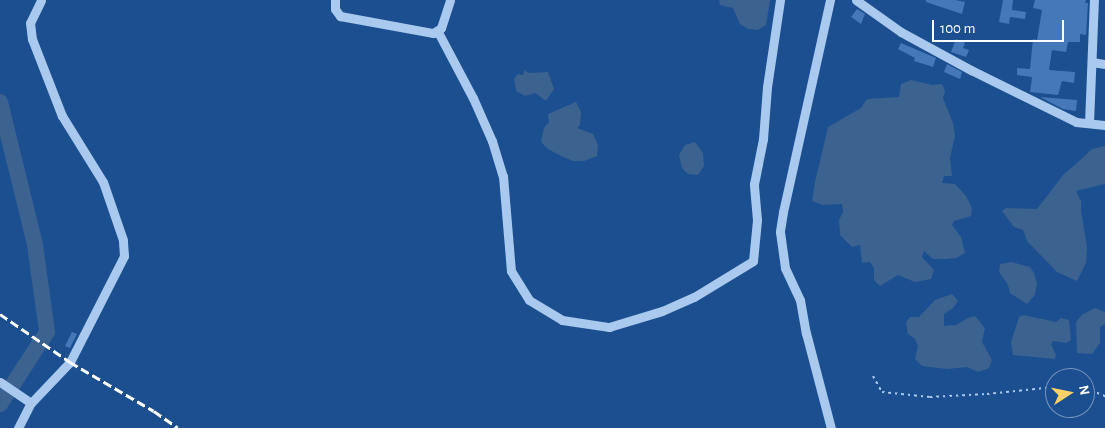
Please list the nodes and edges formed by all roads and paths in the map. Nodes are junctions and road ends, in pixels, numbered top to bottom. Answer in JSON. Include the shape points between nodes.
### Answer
{"nodes":[{"id":1,"x":41,"y":0,"type":"edge"},
{"id":2,"x":335,"y":0,"type":"edge"},
{"id":3,"x":450,"y":0,"type":"edge"},
{"id":4,"x":780,"y":0,"type":"edge"},
{"id":5,"x":830,"y":0,"type":"edge"},
{"id":6,"x":856,"y":0,"type":"edge"},
{"id":7,"x":1094,"y":4,"type":"edge"},
{"id":8,"x":1105,"y":8,"type":"edge"},
{"id":9,"x":438,"y":32,"type":"junction"},
{"id":10,"x":1092,"y":62,"type":"junction"},
{"id":11,"x":1105,"y":64,"type":"edge"},
{"id":12,"x":1089,"y":123,"type":"junction"},
{"id":13,"x":1105,"y":125,"type":"edge"},
{"id":14,"x":874,"y":376,"type":"dead end"},
{"id":15,"x":0,"y":382,"type":"edge"},
{"id":16,"x":1045,"y":388,"type":"edge"},
{"id":17,"x":30,"y":403,"type":"junction"},
{"id":18,"x":18,"y":428,"type":"edge"},
{"id":19,"x":831,"y":428,"type":"edge"}],
"edges":[{"from":1,"to":17,"type":"street","via":[[30,23],[32,40],[62,116],[103,182],[123,240],[124,256],[70,362]]},
{"from":2,"to":9,"type":"street","via":[[335,9],[340,16]]},
{"from":3,"to":9,"type":"street"},
{"from":4,"to":9,"type":"street","via":[[763,139],[754,184],[757,220],[753,261],[694,297],[662,311],[609,327],[562,320],[529,300],[511,271],[504,176],[473,98]]},
{"from":5,"to":19,"type":"street","via":[[780,232],[785,268],[800,300]]},
{"from":6,"to":12,"type":"street","via":[[901,32],[971,70],[1076,122]]},
{"from":7,"to":8,"type":"street"},
{"from":7,"to":10,"type":"street"},
{"from":10,"to":11,"type":"street"},
{"from":10,"to":12,"type":"street"},
{"from":12,"to":13,"type":"street"},
{"from":14,"to":16,"type":"path","via":[[882,392],[930,397]]},
{"from":15,"to":17,"type":"street"},
{"from":17,"to":18,"type":"street"}]}
